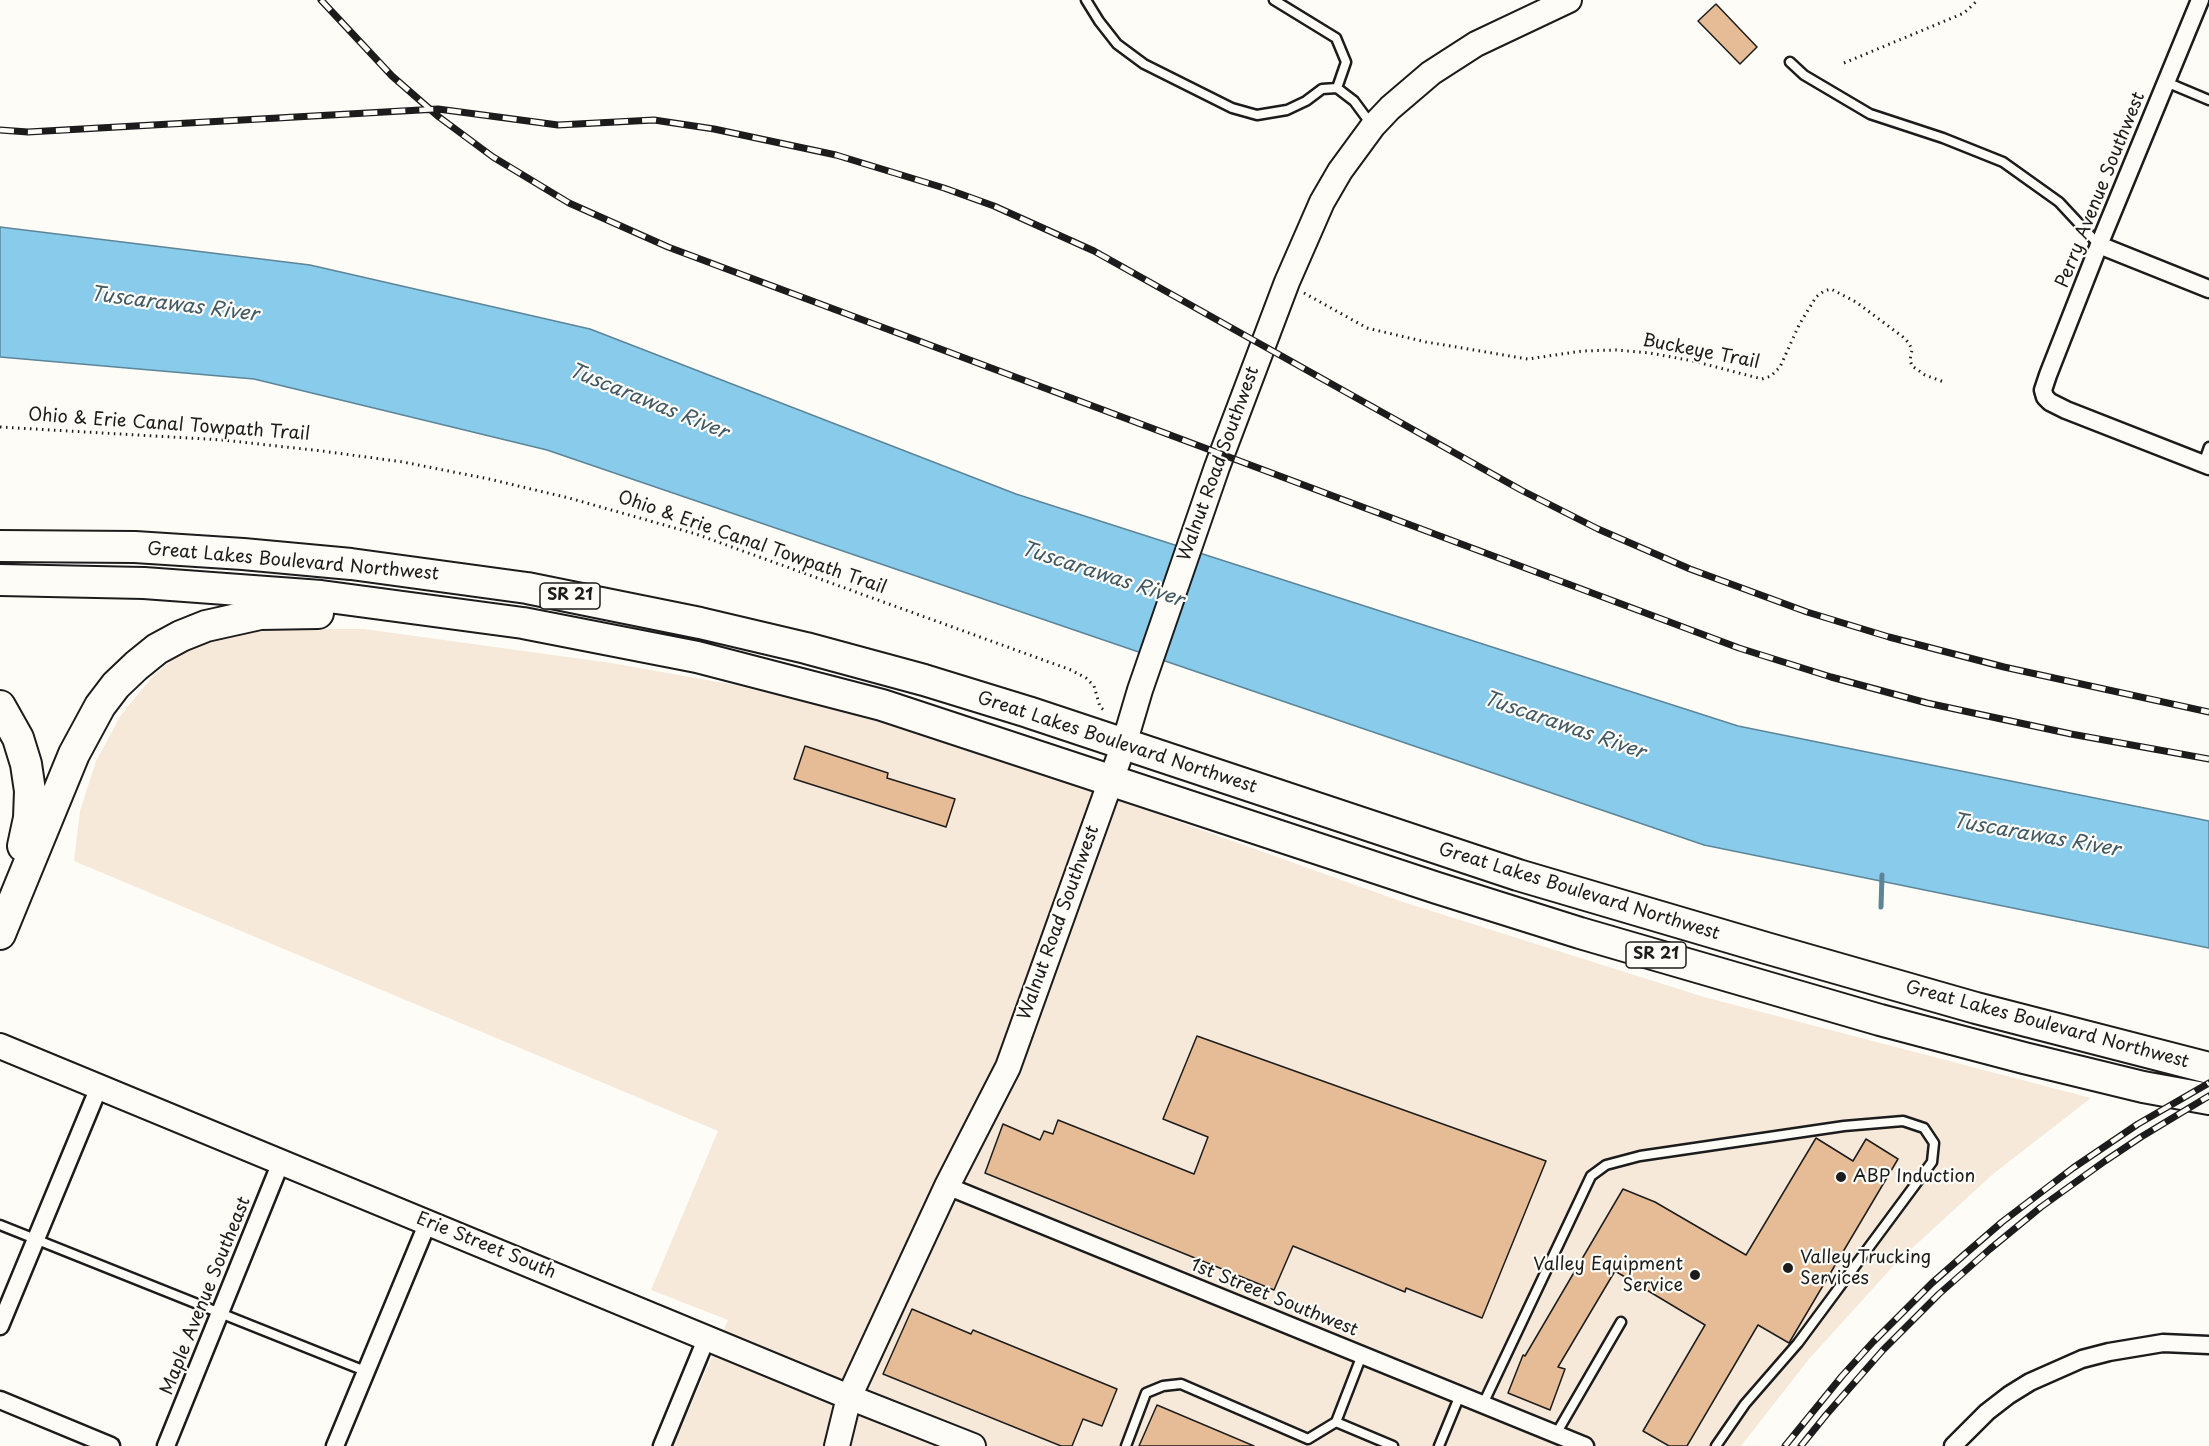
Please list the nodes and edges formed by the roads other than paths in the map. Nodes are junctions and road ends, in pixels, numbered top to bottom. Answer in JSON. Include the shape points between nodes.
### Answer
{"nodes":[{"id":1,"x":1086,"y":0,"type":"edge"},
{"id":2,"x":1274,"y":0,"type":"edge"},
{"id":3,"x":1569,"y":0,"type":"edge"},
{"id":4,"x":2200,"y":0,"type":"edge"},
{"id":5,"x":1790,"y":62,"type":"dead end"},
{"id":6,"x":2166,"y":82,"type":"junction"},
{"id":7,"x":1337,"y":88,"type":"junction"},
{"id":8,"x":2209,"y":99,"type":"edge"},
{"id":9,"x":1373,"y":126,"type":"junction"},
{"id":10,"x":2099,"y":245,"type":"junction"},
{"id":11,"x":2209,"y":289,"type":"edge"},
{"id":12,"x":2209,"y":447,"type":"edge"},
{"id":13,"x":2206,"y":465,"type":"edge"},
{"id":14,"x":0,"y":546,"type":"edge"},
{"id":15,"x":0,"y":580,"type":"edge"},
{"id":16,"x":485,"y":617,"type":"junction"},
{"id":17,"x":0,"y":706,"type":"edge"},
{"id":18,"x":1124,"y":744,"type":"junction"},
{"id":19,"x":1111,"y":780,"type":"junction"},
{"id":20,"x":0,"y":913,"type":"edge"},
{"id":21,"x":0,"y":934,"type":"edge"},
{"id":22,"x":0,"y":1046,"type":"edge"},
{"id":23,"x":2209,"y":1068,"type":"edge"},
{"id":24,"x":99,"y":1087,"type":"junction"},
{"id":25,"x":2209,"y":1099,"type":"edge"},
{"id":26,"x":281,"y":1162,"type":"junction"},
{"id":27,"x":948,"y":1186,"type":"junction"},
{"id":28,"x":428,"y":1222,"type":"junction"},
{"id":29,"x":0,"y":1225,"type":"edge"},
{"id":30,"x":36,"y":1240,"type":"junction"},
{"id":31,"x":220,"y":1313,"type":"junction"},
{"id":32,"x":1621,"y":1322,"type":"dead end"},
{"id":33,"x":0,"y":1326,"type":"edge"},
{"id":34,"x":707,"y":1337,"type":"junction"},
{"id":35,"x":2209,"y":1345,"type":"edge"},
{"id":36,"x":1362,"y":1355,"type":"junction"},
{"id":37,"x":365,"y":1371,"type":"junction"},
{"id":38,"x":1461,"y":1394,"type":"junction"},
{"id":39,"x":849,"y":1397,"type":"junction"},
{"id":40,"x":0,"y":1400,"type":"edge"},
{"id":41,"x":1483,"y":1404,"type":"junction"},
{"id":42,"x":1336,"y":1422,"type":"junction"},
{"id":43,"x":1556,"y":1434,"type":"junction"},
{"id":44,"x":111,"y":1446,"type":"edge"},
{"id":45,"x":166,"y":1446,"type":"edge"},
{"id":46,"x":335,"y":1446,"type":"edge"},
{"id":47,"x":662,"y":1446,"type":"edge"},
{"id":48,"x":837,"y":1446,"type":"edge"},
{"id":49,"x":973,"y":1446,"type":"edge"},
{"id":50,"x":1126,"y":1446,"type":"edge"},
{"id":51,"x":1393,"y":1446,"type":"edge"},
{"id":52,"x":1440,"y":1446,"type":"edge"},
{"id":53,"x":1585,"y":1446,"type":"edge"},
{"id":54,"x":1716,"y":1446,"type":"edge"},
{"id":55,"x":1953,"y":1446,"type":"edge"}],
"edges":[{"from":1,"to":7,"type":"lane","via":[[1117,44],[1144,63],[1232,108],[1257,115],[1287,110],[1322,89]]},
{"from":2,"to":7,"type":"lane","via":[[1336,38],[1346,62]]},
{"from":3,"to":9,"type":"main road","name":"Walnut Road Southwest","via":[[1453,58],[1410,90]]},
{"from":4,"to":6,"type":"street","name":"Perry Avenue Southwest"},
{"from":5,"to":10,"type":"lane","via":[[1804,75],[1870,114],[2003,162],[2059,202]]},
{"from":6,"to":8,"type":"lane"},
{"from":6,"to":10,"type":"street","name":"Perry Avenue Southwest"},
{"from":7,"to":9,"type":"lane","via":[[1354,101]]},
{"from":9,"to":18,"type":"main road","name":"Walnut Road Southwest","via":[[1322,202],[1287,282],[1209,489]]},
{"from":10,"to":11,"type":"street"},
{"from":10,"to":13,"type":"street","name":"Perry Avenue Southwest","via":[[2048,375],[2045,397],[2066,410]]},
{"from":12,"to":13,"type":"lane"},
{"from":14,"to":18,"type":"highway","name":"Great Lakes Boulevard Northwest","number":"SR 21","via":[[135,547],[243,554],[526,588],[806,648],[924,680]]},
{"from":15,"to":16,"type":"highway","name":"Great Lakes Boulevard Northwest","number":"SR 21","via":[[226,588]]},
{"from":16,"to":19,"type":"highway","name":"Great Lakes Boulevard Northwest","number":"SR 21","via":[[604,637],[789,679],[882,705]]},
{"from":16,"to":21,"type":"highway","via":[[260,614],[206,626],[157,649],[116,685],[86,729]]},
{"from":17,"to":20,"type":"highway","via":[[18,738],[30,791],[21,857]]},
{"from":18,"to":19,"type":"main road","name":"Walnut Road Southwest"},
{"from":18,"to":23,"type":"highway","name":"Great Lakes Boulevard Northwest","number":"SR 21","via":[[1518,875],[1976,1008]]},
{"from":19,"to":25,"type":"highway","name":"Great Lakes Boulevard Northwest","number":"SR 21","via":[[1437,888],[1880,1020],[2143,1087]]},
{"from":19,"to":27,"type":"main road","name":"Walnut Road Southwest","via":[[1008,1067]]},
{"from":22,"to":24,"type":"main road","name":"Erie Street South"},
{"from":24,"to":26,"type":"main road","name":"Erie Street South"},
{"from":24,"to":30,"type":"street"},
{"from":26,"to":28,"type":"main road","name":"Erie Street South"},
{"from":26,"to":31,"type":"street","name":"Maple Avenue Southeast"},
{"from":27,"to":36,"type":"street","name":"1st Street Southwest"},
{"from":27,"to":39,"type":"main road","name":"Walnut Road Southwest"},
{"from":28,"to":34,"type":"main road","name":"Erie Street South"},
{"from":28,"to":37,"type":"street"},
{"from":29,"to":30,"type":"lane"},
{"from":30,"to":31,"type":"lane"},
{"from":30,"to":33,"type":"street"},
{"from":31,"to":37,"type":"lane"},
{"from":31,"to":45,"type":"street","name":"Maple Avenue Southeast"},
{"from":32,"to":43,"type":"lane"},
{"from":34,"to":39,"type":"main road","name":"Erie Street South"},
{"from":34,"to":47,"type":"street"},
{"from":35,"to":55,"type":"street","via":[[2163,1343],[2082,1359],[2030,1382],[1987,1412]]},
{"from":36,"to":38,"type":"street","name":"1st Street Southwest"},
{"from":36,"to":42,"type":"lane"},
{"from":37,"to":46,"type":"street"},
{"from":38,"to":41,"type":"street","name":"1st Street Southwest"},
{"from":38,"to":52,"type":"lane"},
{"from":39,"to":48,"type":"main road","name":"Walnut Road Southwest"},
{"from":39,"to":49,"type":"main road","name":"Erie Street South"},
{"from":40,"to":44,"type":"street"},
{"from":41,"to":43,"type":"street","name":"1st Street Southwest"},
{"from":41,"to":54,"type":"lane","via":[[1591,1176],[1606,1165],[1640,1156],[1844,1126],[1903,1121],[1923,1128],[1934,1143],[1932,1162]]},
{"from":42,"to":50,"type":"lane","via":[[1308,1439],[1180,1384],[1146,1393]]},
{"from":42,"to":51,"type":"lane"},
{"from":43,"to":53,"type":"street","name":"1st Street Southwest"}]}
